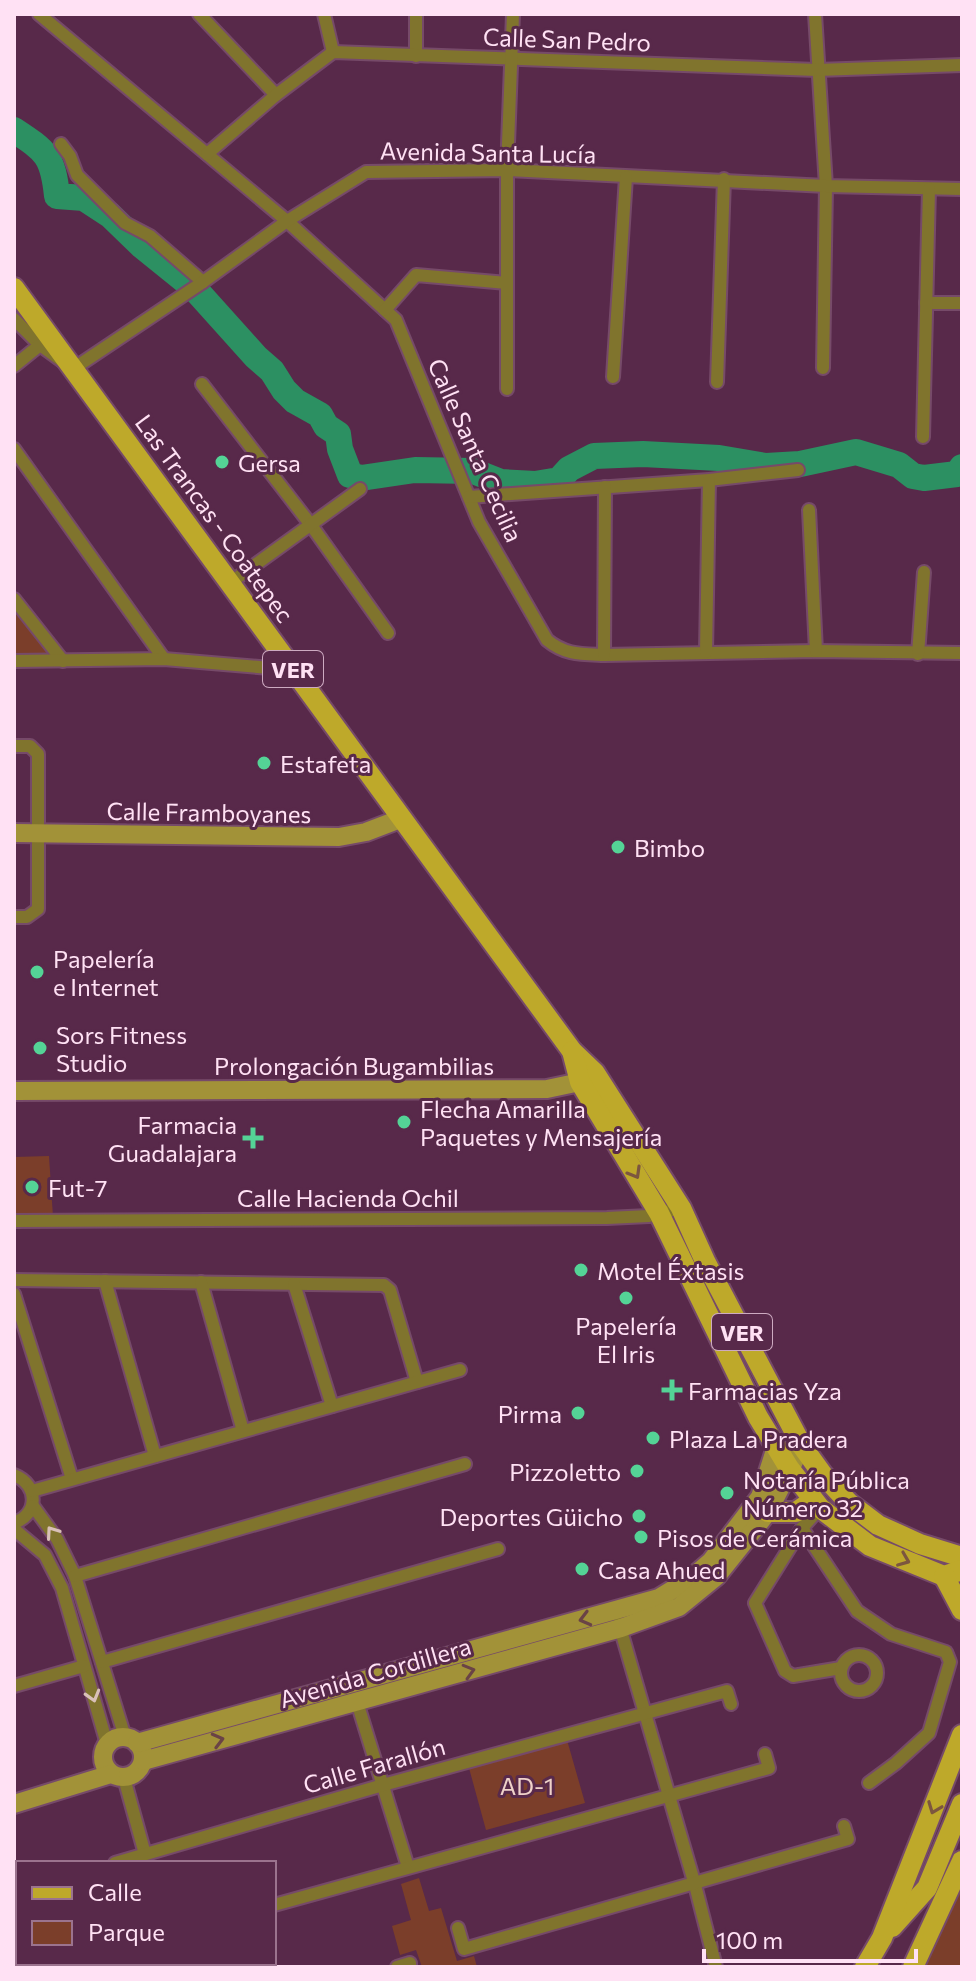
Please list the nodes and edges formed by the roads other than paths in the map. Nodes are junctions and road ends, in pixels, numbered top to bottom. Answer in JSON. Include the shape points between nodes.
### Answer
{"nodes":[{"id":1,"x":39,"y":14,"type":"edge"},
{"id":2,"x":199,"y":14,"type":"edge"},
{"id":3,"x":324,"y":14,"type":"edge"},
{"id":4,"x":416,"y":14,"type":"edge"},
{"id":5,"x":513,"y":14,"type":"edge"},
{"id":6,"x":815,"y":14,"type":"edge"},
{"id":7,"x":333,"y":52,"type":"junction"},
{"id":8,"x":416,"y":56,"type":"junction"},
{"id":9,"x":512,"y":59,"type":"junction"},
{"id":10,"x":962,"y":65,"type":"edge"},
{"id":11,"x":817,"y":70,"type":"junction"},
{"id":12,"x":276,"y":95,"type":"junction"},
{"id":13,"x":61,"y":144,"type":"dead end"},
{"id":14,"x":207,"y":154,"type":"junction"},
{"id":15,"x":507,"y":170,"type":"junction"},
{"id":16,"x":626,"y":177,"type":"junction"},
{"id":17,"x":724,"y":179,"type":"junction"},
{"id":18,"x":826,"y":186,"type":"junction"},
{"id":19,"x":929,"y":189,"type":"junction"},
{"id":20,"x":962,"y":189,"type":"edge"},
{"id":21,"x":287,"y":221,"type":"junction"},
{"id":22,"x":203,"y":282,"type":"junction"},
{"id":23,"x":507,"y":283,"type":"junction"},
{"id":24,"x":14,"y":288,"type":"edge"},
{"id":25,"x":926,"y":303,"type":"junction"},
{"id":26,"x":962,"y":303,"type":"edge"},
{"id":27,"x":385,"y":310,"type":"junction"},
{"id":28,"x":14,"y":319,"type":"edge"},
{"id":29,"x":40,"y":345,"type":"junction"},
{"id":30,"x":14,"y":366,"type":"edge"},
{"id":31,"x":823,"y":368,"type":"dead end"},
{"id":32,"x":73,"y":369,"type":"junction"},
{"id":33,"x":613,"y":377,"type":"dead end"},
{"id":34,"x":717,"y":382,"type":"dead end"},
{"id":35,"x":202,"y":384,"type":"dead end"},
{"id":36,"x":507,"y":389,"type":"dead end"},
{"id":37,"x":923,"y":437,"type":"dead end"},
{"id":38,"x":14,"y":449,"type":"edge"},
{"id":39,"x":798,"y":470,"type":"dead end"},
{"id":40,"x":709,"y":480,"type":"junction"},
{"id":41,"x":605,"y":487,"type":"junction"},
{"id":42,"x":360,"y":489,"type":"dead end"},
{"id":43,"x":469,"y":497,"type":"junction"},
{"id":44,"x":809,"y":510,"type":"dead end"},
{"id":45,"x":311,"y":525,"type":"junction"},
{"id":46,"x":924,"y":572,"type":"dead end"},
{"id":47,"x":230,"y":583,"type":"junction"},
{"id":48,"x":14,"y":599,"type":"edge"},
{"id":49,"x":388,"y":633,"type":"dead end"},
{"id":50,"x":816,"y":651,"type":"junction"},
{"id":51,"x":706,"y":652,"type":"junction"},
{"id":52,"x":962,"y":653,"type":"edge"},
{"id":53,"x":918,"y":654,"type":"junction"},
{"id":54,"x":604,"y":655,"type":"junction"},
{"id":55,"x":164,"y":659,"type":"junction"},
{"id":56,"x":14,"y":661,"type":"edge"},
{"id":57,"x":63,"y":661,"type":"junction"},
{"id":58,"x":294,"y":670,"type":"junction"},
{"id":59,"x":14,"y":746,"type":"edge"},
{"id":60,"x":400,"y":819,"type":"junction"},
{"id":61,"x":14,"y":833,"type":"edge"},
{"id":62,"x":38,"y":833,"type":"junction"},
{"id":63,"x":14,"y":917,"type":"edge"},
{"id":64,"x":588,"y":1078,"type":"junction"},
{"id":65,"x":14,"y":1091,"type":"edge"},
{"id":66,"x":681,"y":1208,"type":"junction"},
{"id":67,"x":659,"y":1213,"type":"junction"},
{"id":68,"x":14,"y":1221,"type":"edge"},
{"id":69,"x":14,"y":1280,"type":"edge"},
{"id":70,"x":105,"y":1281,"type":"junction"},
{"id":71,"x":201,"y":1282,"type":"junction"},
{"id":72,"x":294,"y":1284,"type":"junction"},
{"id":73,"x":14,"y":1294,"type":"edge"},
{"id":74,"x":460,"y":1370,"type":"dead end"},
{"id":75,"x":417,"y":1382,"type":"junction"},
{"id":76,"x":332,"y":1406,"type":"junction"},
{"id":77,"x":243,"y":1431,"type":"junction"},
{"id":78,"x":802,"y":1446,"type":"junction"},
{"id":79,"x":776,"y":1447,"type":"junction"},
{"id":80,"x":155,"y":1456,"type":"junction"},
{"id":81,"x":465,"y":1464,"type":"dead end"},
{"id":82,"x":789,"y":1468,"type":"junction"},
{"id":83,"x":14,"y":1475,"type":"edge"},
{"id":84,"x":72,"y":1479,"type":"junction"},
{"id":85,"x":32,"y":1491,"type":"junction"},
{"id":86,"x":816,"y":1504,"type":"junction"},
{"id":87,"x":33,"y":1506,"type":"junction"},
{"id":88,"x":768,"y":1512,"type":"junction"},
{"id":89,"x":878,"y":1525,"type":"junction"},
{"id":90,"x":14,"y":1526,"type":"edge"},
{"id":91,"x":802,"y":1528,"type":"junction"},
{"id":92,"x":870,"y":1546,"type":"junction"},
{"id":93,"x":498,"y":1549,"type":"dead end"},
{"id":94,"x":962,"y":1557,"type":"edge"},
{"id":95,"x":953,"y":1573,"type":"edge"},
{"id":96,"x":75,"y":1576,"type":"junction"},
{"id":97,"x":962,"y":1610,"type":"edge"},
{"id":98,"x":618,"y":1620,"type":"junction"},
{"id":99,"x":90,"y":1622,"type":"junction"},
{"id":100,"x":73,"y":1626,"type":"junction"},
{"id":101,"x":102,"y":1662,"type":"junction"},
{"id":102,"x":84,"y":1666,"type":"junction"},
{"id":103,"x":841,"y":1668,"type":"dead end"},
{"id":104,"x":14,"y":1686,"type":"edge"},
{"id":105,"x":357,"y":1702,"type":"junction"},
{"id":106,"x":731,"y":1704,"type":"dead end"},
{"id":107,"x":646,"y":1713,"type":"junction"},
{"id":108,"x":962,"y":1735,"type":"edge"},
{"id":109,"x":131,"y":1740,"type":"junction"},
{"id":110,"x":107,"y":1744,"type":"junction"},
{"id":111,"x":765,"y":1754,"type":"dead end"},
{"id":112,"x":143,"y":1761,"type":"junction"},
{"id":113,"x":117,"y":1776,"type":"junction"},
{"id":114,"x":869,"y":1783,"type":"dead end"},
{"id":115,"x":383,"y":1785,"type":"junction"},
{"id":116,"x":669,"y":1795,"type":"junction"},
{"id":117,"x":14,"y":1804,"type":"edge"},
{"id":118,"x":962,"y":1804,"type":"edge"},
{"id":119,"x":844,"y":1826,"type":"dead end"},
{"id":120,"x":953,"y":1830,"type":"junction"},
{"id":121,"x":145,"y":1854,"type":"junction"},
{"id":122,"x":122,"y":1861,"type":"edge"},
{"id":123,"x":962,"y":1861,"type":"edge"},
{"id":124,"x":408,"y":1867,"type":"junction"},
{"id":125,"x":695,"y":1885,"type":"junction"},
{"id":126,"x":276,"y":1904,"type":"edge"},
{"id":127,"x":940,"y":1911,"type":"junction"},
{"id":128,"x":458,"y":1928,"type":"dead end"},
{"id":129,"x":882,"y":1938,"type":"junction"},
{"id":130,"x":397,"y":1967,"type":"edge"},
{"id":131,"x":410,"y":1967,"type":"edge"},
{"id":132,"x":716,"y":1967,"type":"edge"},
{"id":133,"x":865,"y":1967,"type":"edge"},
{"id":134,"x":913,"y":1967,"type":"edge"}],
"edges":[{"from":1,"to":14,"type":"street","name":"Calle Santa Cecilia"},
{"from":2,"to":12,"type":"street"},
{"from":3,"to":7,"type":"street"},
{"from":4,"to":8,"type":"street"},
{"from":5,"to":9,"type":"street"},
{"from":6,"to":11,"type":"street"},
{"from":7,"to":8,"type":"street","name":"Calle San Pedro"},
{"from":7,"to":12,"type":"street"},
{"from":8,"to":9,"type":"street","name":"Calle San Pedro"},
{"from":9,"to":11,"type":"street","name":"Calle San Pedro"},
{"from":9,"to":15,"type":"street"},
{"from":10,"to":11,"type":"street","name":"Calle San Pedro"},
{"from":11,"to":18,"type":"street"},
{"from":12,"to":14,"type":"street"},
{"from":13,"to":22,"type":"street","via":[[77,175],[125,223],[150,236]]},
{"from":14,"to":21,"type":"street","name":"Calle Santa Cecilia"},
{"from":15,"to":16,"type":"street","name":"Avenida Santa Lucía"},
{"from":15,"to":21,"type":"street","name":"Avenida Santa Lucía","via":[[366,172]]},
{"from":15,"to":23,"type":"street"},
{"from":16,"to":17,"type":"street","name":"Avenida Santa Lucía"},
{"from":16,"to":33,"type":"street"},
{"from":17,"to":18,"type":"street","name":"Avenida Santa Lucía"},
{"from":17,"to":34,"type":"street"},
{"from":18,"to":19,"type":"street","name":"Avenida Santa Lucía"},
{"from":18,"to":31,"type":"street"},
{"from":19,"to":20,"type":"street","name":"Avenida Santa Lucía"},
{"from":19,"to":25,"type":"street"},
{"from":21,"to":22,"type":"street","name":"Avenida Santa Lucía"},
{"from":21,"to":27,"type":"street","name":"Calle Santa Cecilia"},
{"from":22,"to":32,"type":"street","name":"Avenida Santa Lucía"},
{"from":23,"to":27,"type":"street","via":[[416,275]]},
{"from":23,"to":36,"type":"street"},
{"from":24,"to":32,"type":"main road","name":"Las Trancas - Coatepec","number":"VER"},
{"from":25,"to":26,"type":"street"},
{"from":25,"to":37,"type":"street"},
{"from":27,"to":43,"type":"street","name":"Calle Santa Cecilia","via":[[396,320]]},
{"from":28,"to":29,"type":"street"},
{"from":29,"to":30,"type":"street"},
{"from":29,"to":32,"type":"street"},
{"from":32,"to":47,"type":"main road","name":"Las Trancas - Coatepec","number":"VER"},
{"from":35,"to":45,"type":"street"},
{"from":38,"to":55,"type":"street"},
{"from":39,"to":40,"type":"street"},
{"from":40,"to":41,"type":"street"},
{"from":40,"to":51,"type":"street"},
{"from":41,"to":43,"type":"street"},
{"from":41,"to":54,"type":"street"},
{"from":42,"to":45,"type":"street"},
{"from":43,"to":54,"type":"street","name":"Calle Santa Cecilia","via":[[547,640],[560,651]]},
{"from":44,"to":50,"type":"street"},
{"from":45,"to":47,"type":"street"},
{"from":45,"to":49,"type":"street"},
{"from":46,"to":53,"type":"street"},
{"from":47,"to":58,"type":"main road","name":"Las Trancas - Coatepec","number":"VER"},
{"from":48,"to":57,"type":"street"},
{"from":50,"to":51,"type":"street","name":"Calle Santa Cecilia"},
{"from":50,"to":53,"type":"street","name":"Calle Santa Cecilia"},
{"from":51,"to":54,"type":"street","name":"Calle Santa Cecilia"},
{"from":52,"to":53,"type":"street","name":"Calle Santa Cecilia"},
{"from":55,"to":57,"type":"street"},
{"from":55,"to":58,"type":"street"},
{"from":56,"to":57,"type":"street"},
{"from":58,"to":60,"type":"main road","name":"Las Trancas - Coatepec","number":"VER"},
{"from":59,"to":62,"type":"street","via":[[30,746],[38,754]]},
{"from":60,"to":62,"type":"street","name":"Calle Framboyanes","via":[[339,837]]},
{"from":60,"to":64,"type":"main road","name":"Las Trancas - Coatepec","number":"VER"},
{"from":61,"to":62,"type":"street","name":"Calle Framboyanes"},
{"from":62,"to":63,"type":"street","via":[[38,909],[34,915]]},
{"from":64,"to":65,"type":"street","name":"Prolongación Bugambilias","via":[[547,1089]]},
{"from":64,"to":66,"type":"main road","name":"Las Trancas - Coatepec","number":"VER"},
{"from":64,"to":67,"type":"main road","name":"Las Trancas - Coatepec","number":"VER","one_way":true},
{"from":66,"to":67,"type":"street","name":"Calle Hacienda Ochil"},
{"from":66,"to":78,"type":"main road","name":"Las Trancas - Coatepec","number":"VER"},
{"from":67,"to":68,"type":"street","name":"Calle Hacienda Ochil","via":[[607,1218]]},
{"from":67,"to":79,"type":"main road","name":"Las Trancas - Coatepec","number":"VER"},
{"from":69,"to":70,"type":"street"},
{"from":70,"to":71,"type":"street"},
{"from":70,"to":80,"type":"street"},
{"from":71,"to":72,"type":"street"},
{"from":71,"to":77,"type":"street"},
{"from":72,"to":75,"type":"street","via":[[384,1285],[390,1290]]},
{"from":72,"to":76,"type":"street"},
{"from":73,"to":84,"type":"street"},
{"from":74,"to":75,"type":"street"},
{"from":75,"to":76,"type":"street"},
{"from":76,"to":77,"type":"street"},
{"from":77,"to":80,"type":"street"},
{"from":78,"to":82,"type":"street","name":"Avenida Cordillera"},
{"from":78,"to":89,"type":"main road","name":"Las Trancas - Coatepec","number":"VER","via":[[849,1503]]},
{"from":79,"to":82,"type":"main road","name":"Las Trancas - Coatepec","number":"VER"},
{"from":79,"to":98,"type":"street","name":"Avenida Cordillera","via":[[760,1497],[711,1561]]},
{"from":80,"to":84,"type":"street"},
{"from":81,"to":96,"type":"street"},
{"from":82,"to":86,"type":"main road","name":"Las Trancas - Coatepec","number":"VER"},
{"from":82,"to":88,"type":"street","name":"Avenida Cordillera"},
{"from":83,"to":85,"type":"street"},
{"from":84,"to":85,"type":"street"},
{"from":85,"to":87,"type":"street"},
{"from":86,"to":88,"type":"main road","via":[[796,1512]]},
{"from":86,"to":91,"type":"street"},
{"from":86,"to":92,"type":"main road","name":"Las Trancas - Coatepec","number":"VER"},
{"from":87,"to":90,"type":"street"},
{"from":96,"to":87,"type":"street","one_way":true},
{"from":88,"to":98,"type":"street","name":"Avenida Cordillera","via":[[717,1576],[679,1607]]},
{"from":89,"to":92,"type":"main road","via":[[880,1532]]},
{"from":89,"to":94,"type":"main road","name":"Las Trancas - Coatepec","number":"VER"},
{"from":90,"to":100,"type":"street","via":[[45,1555]]},
{"from":91,"to":103,"type":"street","via":[[755,1603],[785,1671],[793,1676]]},
{"from":91,"to":114,"type":"street","via":[[857,1611],[891,1634],[946,1652],[950,1662],[929,1733]]},
{"from":92,"to":95,"type":"main road","name":"Las Trancas - Coatepec","number":"VER","one_way":true},
{"from":93,"to":101,"type":"street"},
{"from":95,"to":97,"type":"main road"},
{"from":96,"to":99,"type":"street"},
{"from":105,"to":98,"type":"street","name":"Avenida Cordillera","one_way":true},
{"from":98,"to":107,"type":"street"},
{"from":98,"to":109,"type":"street","name":"Avenida Cordillera","one_way":true},
{"from":99,"to":100,"type":"street"},
{"from":99,"to":101,"type":"street"},
{"from":100,"to":102,"type":"street"},
{"from":101,"to":109,"type":"street"},
{"from":102,"to":104,"type":"street"},
{"from":102,"to":110,"type":"street","one_way":true},
{"from":112,"to":105,"type":"street","name":"Avenida Cordillera","one_way":true},
{"from":105,"to":115,"type":"street"},
{"from":106,"to":107,"type":"street","name":"Calle Farallón","via":[[727,1691]]},
{"from":107,"to":115,"type":"street","name":"Calle Farallón"},
{"from":107,"to":116,"type":"street"},
{"from":108,"to":129,"type":"main road","one_way":true},
{"from":109,"to":110,"type":"street"},
{"from":109,"to":112,"type":"street"},
{"from":110,"to":113,"type":"street","via":[[102,1757],[106,1770]]},
{"from":111,"to":116,"type":"street","via":[[769,1768]]},
{"from":112,"to":113,"type":"street","via":[[136,1773]]},
{"from":113,"to":117,"type":"street"},
{"from":113,"to":121,"type":"street"},
{"from":115,"to":121,"type":"street","name":"Calle Farallón"},
{"from":115,"to":124,"type":"street"},
{"from":116,"to":124,"type":"street"},
{"from":116,"to":125,"type":"street"},
{"from":118,"to":120,"type":"main road"},
{"from":119,"to":125,"type":"street","via":[[848,1839]]},
{"from":120,"to":127,"type":"main road"},
{"from":120,"to":129,"type":"main road","via":[[927,1888]]},
{"from":121,"to":122,"type":"street","name":"Calle Farallón"},
{"from":123,"to":127,"type":"main road"},
{"from":124,"to":126,"type":"street"},
{"from":125,"to":128,"type":"street","via":[[464,1949]]},
{"from":125,"to":132,"type":"street"},
{"from":127,"to":134,"type":"main road"},
{"from":129,"to":133,"type":"main road"},
{"from":130,"to":131,"type":"street"}]}
